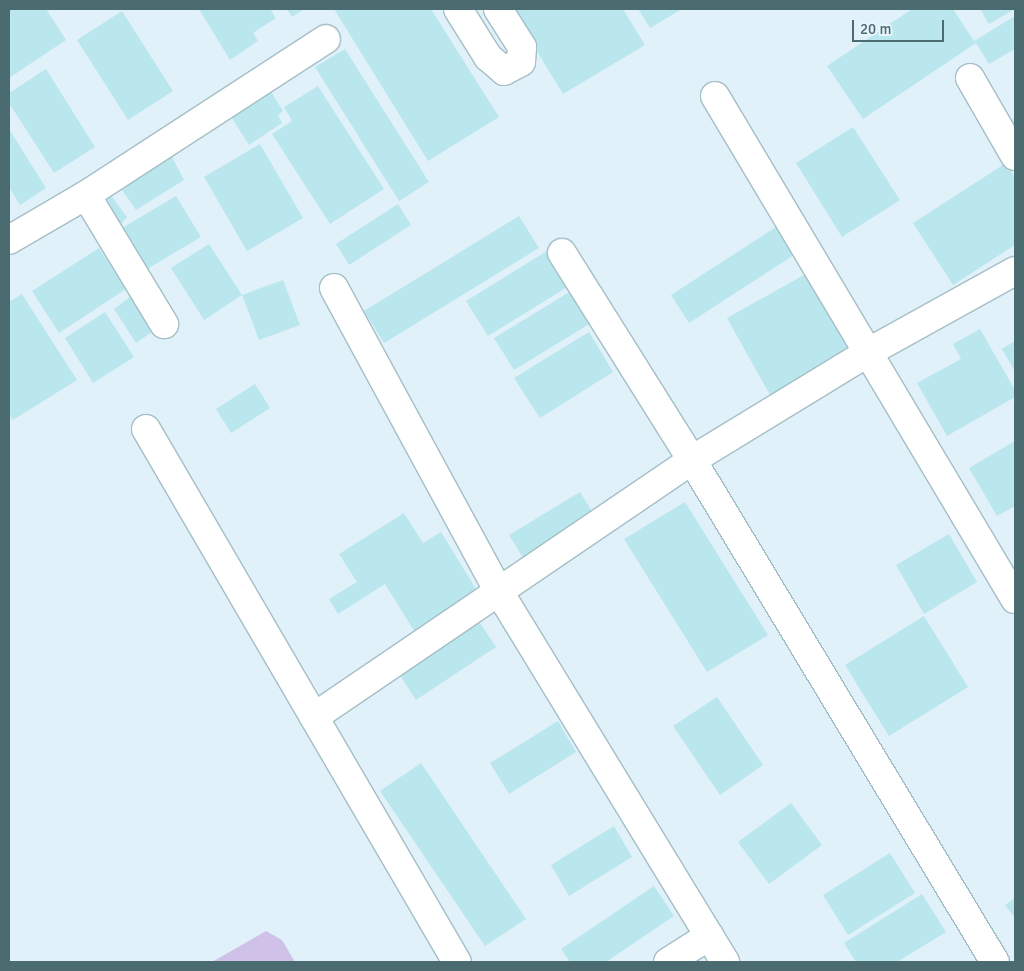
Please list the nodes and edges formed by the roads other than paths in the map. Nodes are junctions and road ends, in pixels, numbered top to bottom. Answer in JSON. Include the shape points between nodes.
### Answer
{"nodes":[{"id":1,"x":458,"y":9,"type":"edge"},
{"id":2,"x":498,"y":9,"type":"edge"},
{"id":3,"x":326,"y":39,"type":"dead end"},
{"id":4,"x":970,"y":78,"type":"dead end"},
{"id":5,"x":715,"y":96,"type":"dead end"},
{"id":6,"x":1015,"y":156,"type":"edge"},
{"id":7,"x":86,"y":195,"type":"junction"},
{"id":8,"x":9,"y":240,"type":"edge"},
{"id":9,"x":562,"y":253,"type":"dead end"},
{"id":10,"x":1015,"y":271,"type":"edge"},
{"id":11,"x":334,"y":288,"type":"dead end"},
{"id":12,"x":164,"y":324,"type":"dead end"},
{"id":13,"x":867,"y":353,"type":"junction"},
{"id":14,"x":146,"y":429,"type":"dead end"},
{"id":15,"x":692,"y":460,"type":"junction"},
{"id":16,"x":498,"y":590,"type":"junction"},
{"id":17,"x":1015,"y":599,"type":"edge"},
{"id":18,"x":314,"y":717,"type":"junction"},
{"id":19,"x":709,"y":936,"type":"junction"},
{"id":20,"x":457,"y":962,"type":"edge"},
{"id":21,"x":668,"y":962,"type":"edge"},
{"id":22,"x":725,"y":962,"type":"edge"},
{"id":23,"x":995,"y":962,"type":"edge"}],
"edges":[{"from":1,"to":2,"type":"street","via":[[488,57],[504,71],[521,62],[522,47]]},
{"from":3,"to":7,"type":"street"},
{"from":4,"to":6,"type":"street"},
{"from":5,"to":13,"type":"street"},
{"from":7,"to":8,"type":"street"},
{"from":7,"to":12,"type":"street"},
{"from":9,"to":15,"type":"street"},
{"from":10,"to":13,"type":"street"},
{"from":11,"to":16,"type":"street"},
{"from":13,"to":15,"type":"street"},
{"from":13,"to":17,"type":"street"},
{"from":14,"to":18,"type":"street"},
{"from":15,"to":16,"type":"street"},
{"from":15,"to":23,"type":"street"},
{"from":16,"to":18,"type":"street"},
{"from":16,"to":19,"type":"street"},
{"from":18,"to":20,"type":"street"},
{"from":19,"to":21,"type":"street"},
{"from":19,"to":22,"type":"street"}]}
